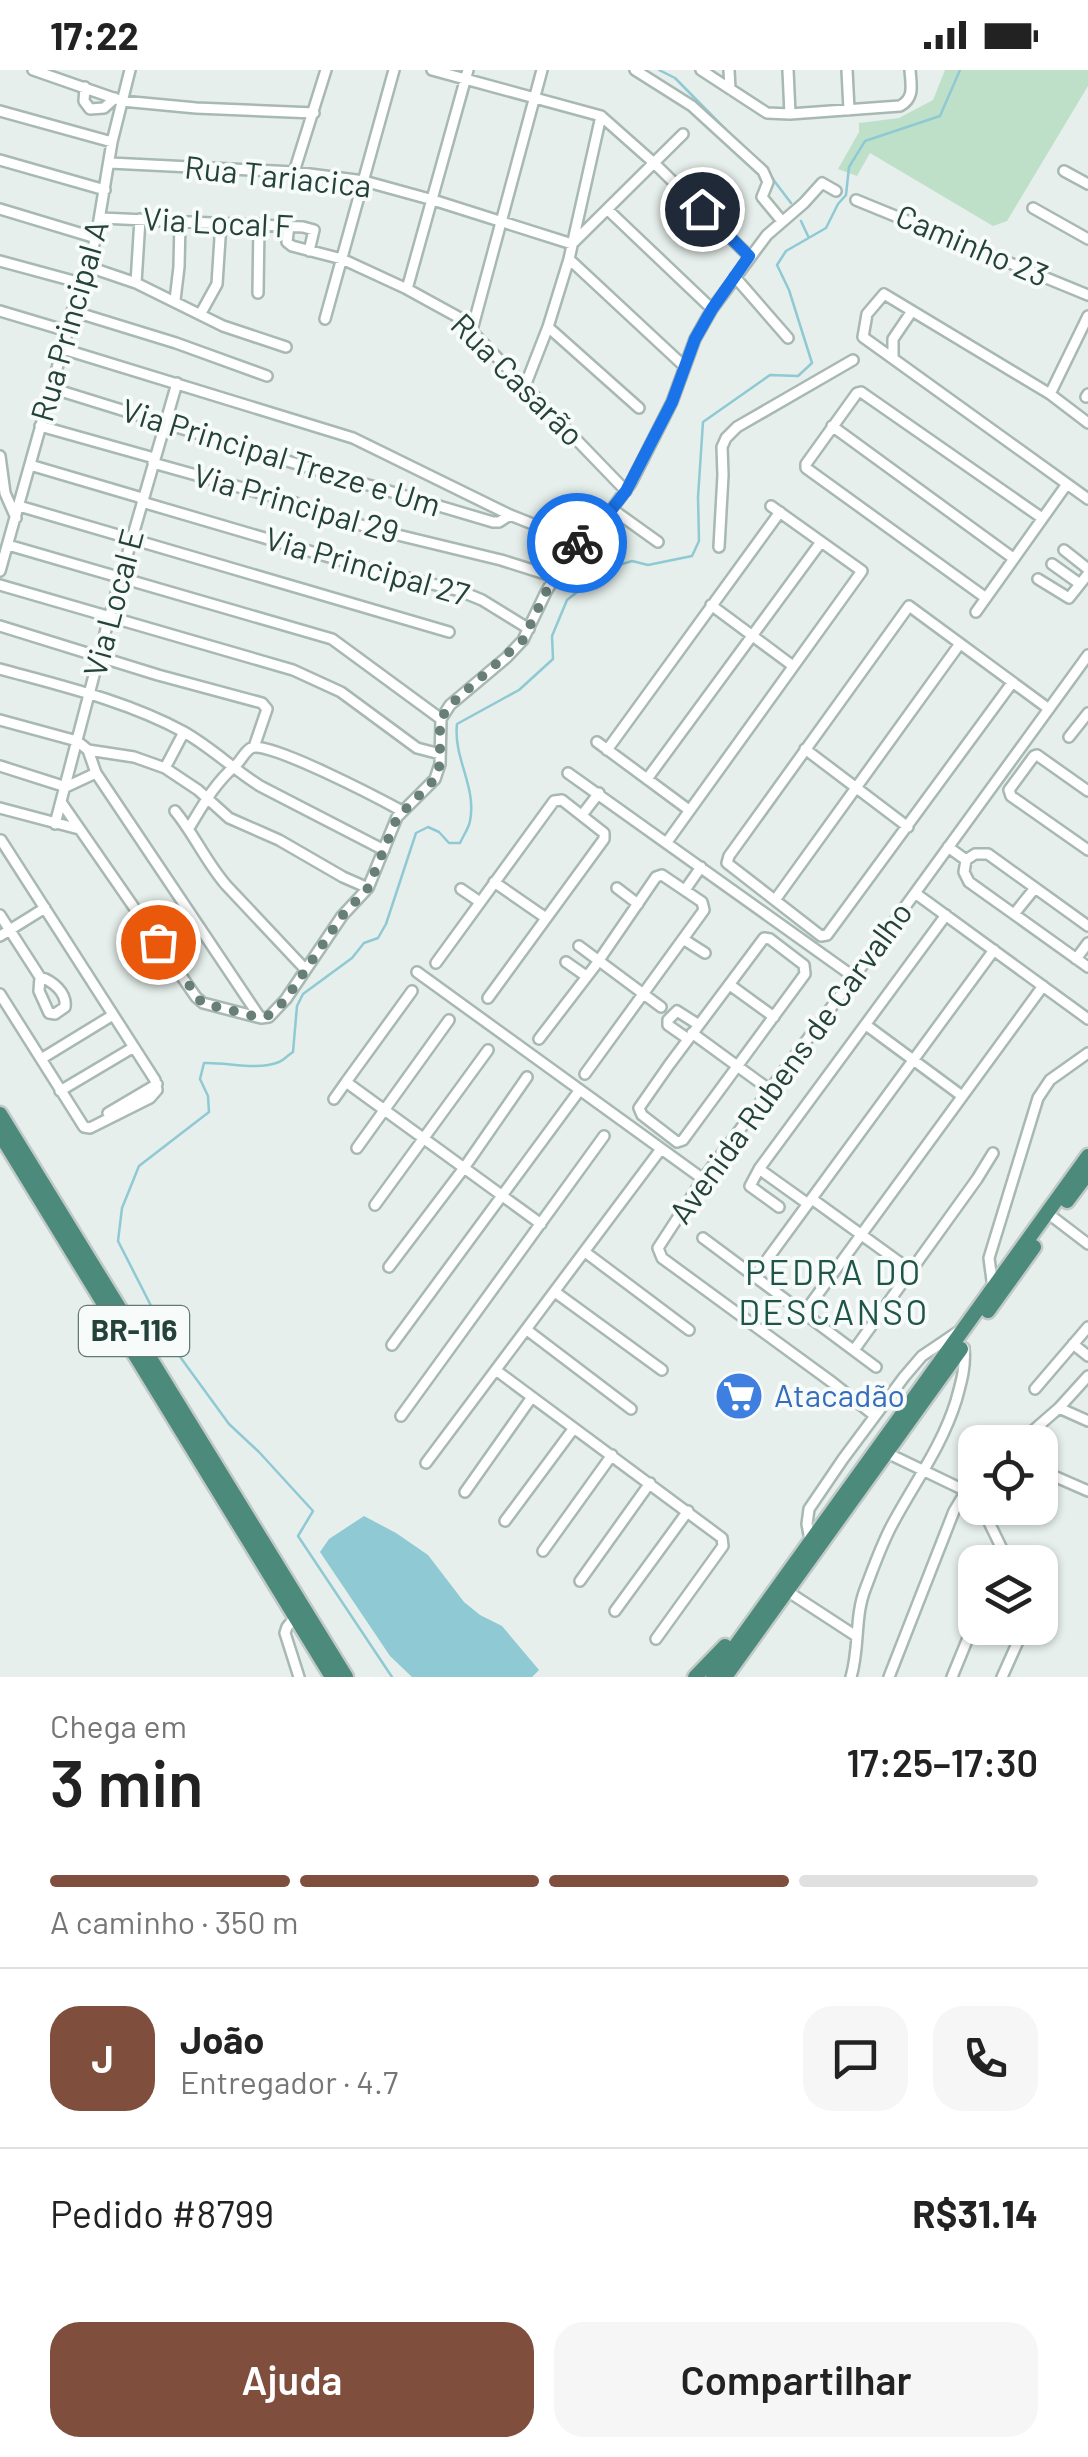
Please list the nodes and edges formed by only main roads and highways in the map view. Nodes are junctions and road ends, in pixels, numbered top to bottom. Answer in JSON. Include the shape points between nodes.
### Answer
{"nodes":[{"id":1,"x":0,"y":1114,"type":"edge"},
{"id":2,"x":0,"y":1134,"type":"edge"},
{"id":3,"x":1088,"y":1156,"type":"edge"},
{"id":4,"x":1088,"y":1172,"type":"edge"},
{"id":5,"x":764,"y":1606,"type":"junction"},
{"id":6,"x":319,"y":1643,"type":"junction"},
{"id":7,"x":329,"y":1677,"type":"edge"},
{"id":8,"x":350,"y":1677,"type":"edge"},
{"id":9,"x":695,"y":1677,"type":"edge"},
{"id":10,"x":713,"y":1677,"type":"edge"},
{"id":11,"x":725,"y":1677,"type":"edge"}],
"edges":[{"from":1,"to":6,"type":"highway","number":"BR-116","via":[[268,1548]]},
{"from":2,"to":6,"type":"highway","via":[[296,1616]]},
{"from":3,"to":5,"type":"highway"},
{"from":4,"to":11,"type":"highway"},
{"from":5,"to":9,"type":"highway"},
{"from":5,"to":10,"type":"highway"},
{"from":6,"to":7,"type":"highway"},
{"from":6,"to":8,"type":"highway"}]}
